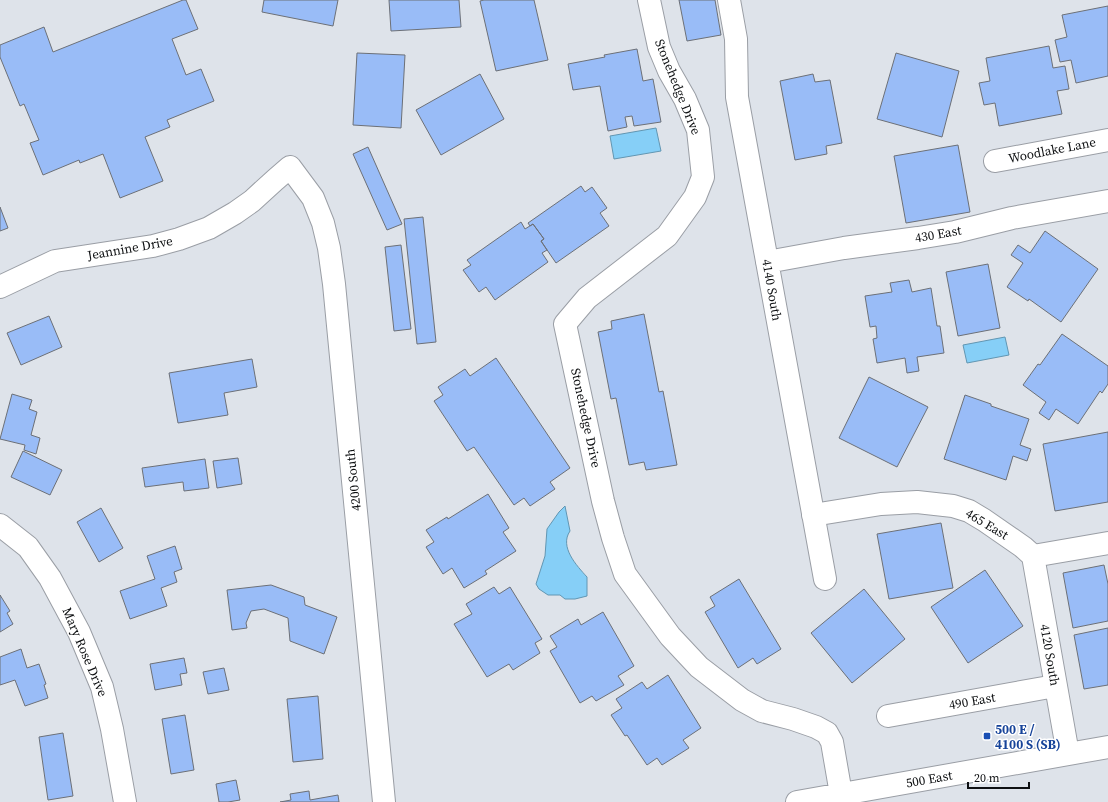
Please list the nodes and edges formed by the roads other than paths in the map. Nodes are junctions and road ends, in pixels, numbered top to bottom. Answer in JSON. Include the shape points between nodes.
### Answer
{"nodes":[{"id":1,"x":649,"y":0,"type":"edge"},
{"id":2,"x":729,"y":0,"type":"edge"},
{"id":3,"x":1108,"y":140,"type":"edge"},
{"id":4,"x":995,"y":161,"type":"dead end"},
{"id":5,"x":290,"y":167,"type":"joint"},
{"id":6,"x":1108,"y":201,"type":"edge"},
{"id":7,"x":767,"y":262,"type":"junction"},
{"id":8,"x":0,"y":287,"type":"edge"},
{"id":9,"x":813,"y":515,"type":"junction"},
{"id":10,"x":0,"y":525,"type":"edge"},
{"id":11,"x":1108,"y":543,"type":"edge"},
{"id":12,"x":1033,"y":556,"type":"junction"},
{"id":13,"x":825,"y":580,"type":"dead end"},
{"id":14,"x":1056,"y":686,"type":"junction"},
{"id":15,"x":888,"y":716,"type":"dead end"},
{"id":16,"x":1108,"y":747,"type":"edge"},
{"id":17,"x":1068,"y":754,"type":"junction"},
{"id":18,"x":842,"y":794,"type":"junction"},
{"id":19,"x":125,"y":802,"type":"edge"},
{"id":20,"x":384,"y":802,"type":"edge"},
{"id":21,"x":797,"y":802,"type":"edge"}],
"edges":[{"from":1,"to":18,"type":"street","name":"Stonehedge Drive","via":[[659,47],[698,130],[703,177],[695,197],[667,236],[587,298],[565,324],[603,501],[612,538],[625,574],[670,636],[699,667],[742,700],[762,711],[793,719],[827,733],[832,742]]},
{"from":2,"to":7,"type":"street","name":"4140 South","via":[[736,39],[738,97]]},
{"from":3,"to":4,"type":"street","name":"Woodlake Lane"},
{"from":5,"to":8,"type":"street","name":"Jeannine Drive","via":[[252,201],[209,228],[179,240],[153,246],[55,261]]},
{"from":5,"to":20,"type":"street","name":"4200 South","via":[[313,198],[329,248]]},
{"from":6,"to":7,"type":"street","name":"430 East","via":[[1012,218],[955,232]]},
{"from":7,"to":9,"type":"street","name":"4140 South"},
{"from":9,"to":12,"type":"street","name":"465 East","via":[[881,504],[917,502],[953,506],[969,511],[984,520]]},
{"from":9,"to":13,"type":"street","name":"4140 South"},
{"from":10,"to":19,"type":"street","name":"Mary Rose Drive","via":[[28,547],[50,578],[79,632],[102,687]]},
{"from":11,"to":12,"type":"street"},
{"from":12,"to":14,"type":"street","name":"4120 South"},
{"from":14,"to":15,"type":"street","name":"490 East"},
{"from":14,"to":17,"type":"street","name":"4120 South"},
{"from":16,"to":17,"type":"street","name":"500 East"},
{"from":17,"to":18,"type":"street","name":"500 East"},
{"from":18,"to":21,"type":"street","name":"500 East"}]}
